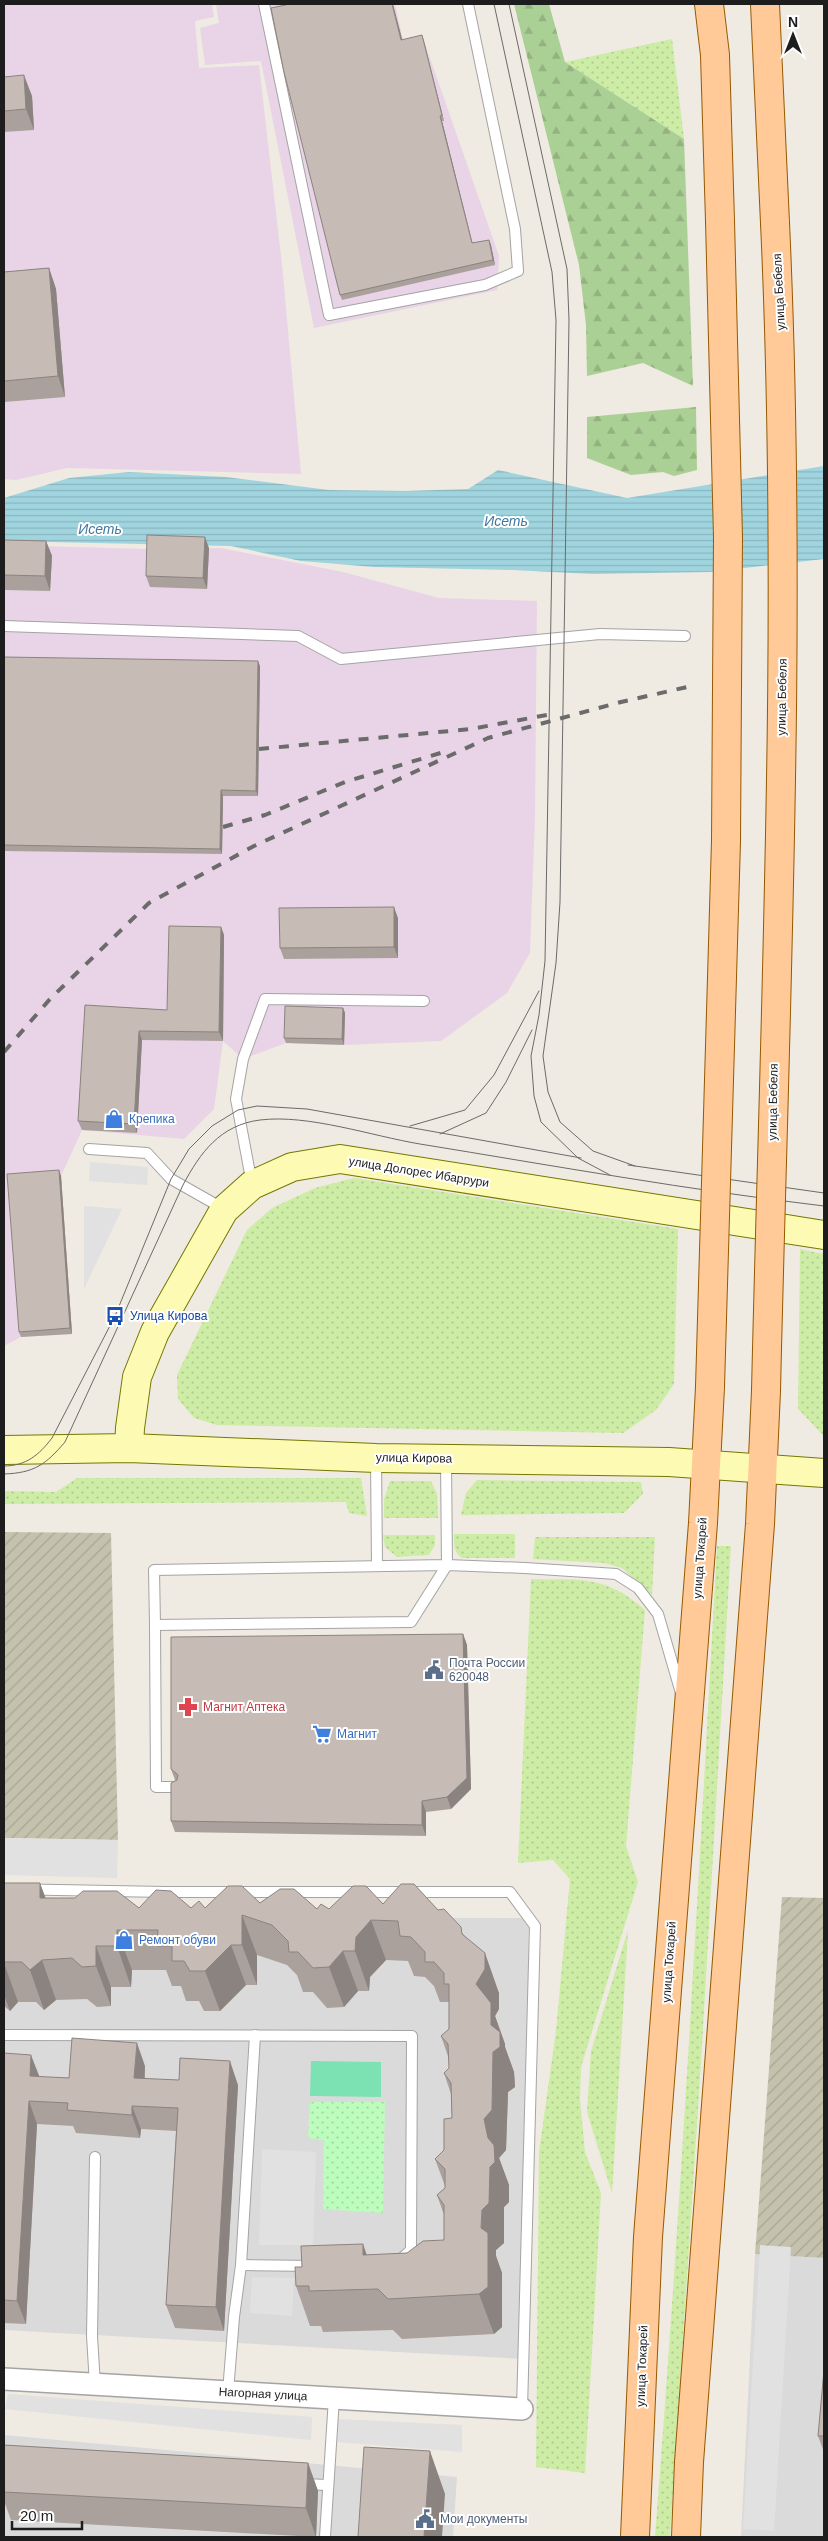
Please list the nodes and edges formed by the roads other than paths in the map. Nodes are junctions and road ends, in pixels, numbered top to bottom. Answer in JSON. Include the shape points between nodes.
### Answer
{"nodes":[{"id":1,"x":264,"y":4,"type":"edge"},
{"id":2,"x":468,"y":4,"type":"edge"},
{"id":3,"x":709,"y":4,"type":"edge"},
{"id":4,"x":765,"y":4,"type":"edge"},
{"id":5,"x":4,"y":626,"type":"edge"},
{"id":6,"x":685,"y":636,"type":"dead end"},
{"id":7,"x":424,"y":1001,"type":"dead end"},
{"id":8,"x":88,"y":1149,"type":"dead end"},
{"id":9,"x":252,"y":1186,"type":"junction"},
{"id":10,"x":224,"y":1210,"type":"junction"},
{"id":11,"x":824,"y":1236,"type":"edge"},
{"id":12,"x":129,"y":1448,"type":"junction"},
{"id":13,"x":4,"y":1450,"type":"edge"},
{"id":14,"x":376,"y":1458,"type":"junction"},
{"id":15,"x":446,"y":1458,"type":"junction"},
{"id":16,"x":706,"y":1464,"type":"junction"},
{"id":17,"x":762,"y":1469,"type":"junction"},
{"id":18,"x":824,"y":1473,"type":"edge"},
{"id":19,"x":447,"y":1565,"type":"junction"},
{"id":20,"x":377,"y":1566,"type":"junction"},
{"id":21,"x":155,"y":1625,"type":"junction"},
{"id":22,"x":688,"y":1718,"type":"junction"},
{"id":23,"x":175,"y":1787,"type":"edge"},
{"id":24,"x":4,"y":1889,"type":"edge"},
{"id":25,"x":4,"y":2035,"type":"edge"},
{"id":26,"x":255,"y":2035,"type":"junction"},
{"id":27,"x":95,"y":2158,"type":"dead end"},
{"id":28,"x":241,"y":2265,"type":"junction"},
{"id":29,"x":325,"y":2266,"type":"edge"},
{"id":30,"x":391,"y":2268,"type":"edge"},
{"id":31,"x":4,"y":2379,"type":"edge"},
{"id":32,"x":95,"y":2385,"type":"junction"},
{"id":33,"x":228,"y":2392,"type":"junction"},
{"id":34,"x":334,"y":2398,"type":"junction"},
{"id":35,"x":522,"y":2409,"type":"joint"},
{"id":36,"x":288,"y":2483,"type":"edge"},
{"id":37,"x":327,"y":2485,"type":"junction"},
{"id":38,"x":325,"y":2537,"type":"edge"},
{"id":39,"x":635,"y":2537,"type":"edge"},
{"id":40,"x":686,"y":2537,"type":"edge"}],
"edges":[{"from":1,"to":2,"type":"lane","via":[[329,315],[485,285],[518,271],[516,229]]},
{"from":3,"to":16,"type":"main road","name":"улица Токарей","bridge":true,"via":[[715,55],[728,538],[726,841]]},
{"from":4,"to":17,"type":"main road","name":"улица Бебеля","bridge":true,"via":[[781,338],[783,694]]},
{"from":5,"to":6,"type":"lane","via":[[298,636],[341,659],[600,634]]},
{"from":7,"to":9,"type":"lane","via":[[265,999],[243,1060],[236,1099]]},
{"from":8,"to":10,"type":"lane","via":[[147,1153],[171,1179]]},
{"from":9,"to":10,"type":"main road","name":"улица Долорес Ибаррури"},
{"from":9,"to":11,"type":"main road","name":"улица Долорес Ибаррури","via":[[292,1167],[340,1160]]},
{"from":10,"to":12,"type":"main road","name":"улица Долорес Ибаррури","via":[[155,1332],[137,1376]]},
{"from":12,"to":13,"type":"main road","name":"улица Кирова"},
{"from":12,"to":14,"type":"main road","name":"улица Кирова"},
{"from":14,"to":15,"type":"main road","name":"улица Кирова"},
{"from":14,"to":20,"type":"lane"},
{"from":15,"to":16,"type":"main road","name":"улица Кирова"},
{"from":15,"to":19,"type":"lane"},
{"from":16,"to":17,"type":"main road","name":"улица Кирова"},
{"from":16,"to":22,"type":"main road","name":"улица Токарей"},
{"from":17,"to":18,"type":"main road","name":"улица Кирова"},
{"from":17,"to":40,"type":"main road"},
{"from":19,"to":20,"type":"lane"},
{"from":19,"to":21,"type":"lane","via":[[411,1622]]},
{"from":19,"to":22,"type":"lane","via":[[616,1574],[624,1579],[638,1588],[658,1614]]},
{"from":20,"to":21,"type":"lane","via":[[154,1570]]},
{"from":21,"to":23,"type":"lane","via":[[156,1787]]},
{"from":22,"to":39,"type":"main road","name":"улица Токарей","via":[[648,2236]]},
{"from":24,"to":35,"type":"lane","via":[[510,1892],[535,1926]]},
{"from":25,"to":26,"type":"lane"},
{"from":26,"to":28,"type":"lane"},
{"from":26,"to":30,"type":"lane","via":[[412,2036],[411,2250]]},
{"from":27,"to":32,"type":"lane","via":[[92,2336]]},
{"from":28,"to":29,"type":"lane"},
{"from":28,"to":33,"type":"lane"},
{"from":31,"to":32,"type":"street","name":"Нагорная улица"},
{"from":32,"to":33,"type":"street","name":"Нагорная улица"},
{"from":33,"to":34,"type":"street","name":"Нагорная улица"},
{"from":34,"to":35,"type":"street","name":"Нагорная улица"},
{"from":34,"to":37,"type":"lane"},
{"from":36,"to":37,"type":"lane"},
{"from":37,"to":38,"type":"lane"}]}
